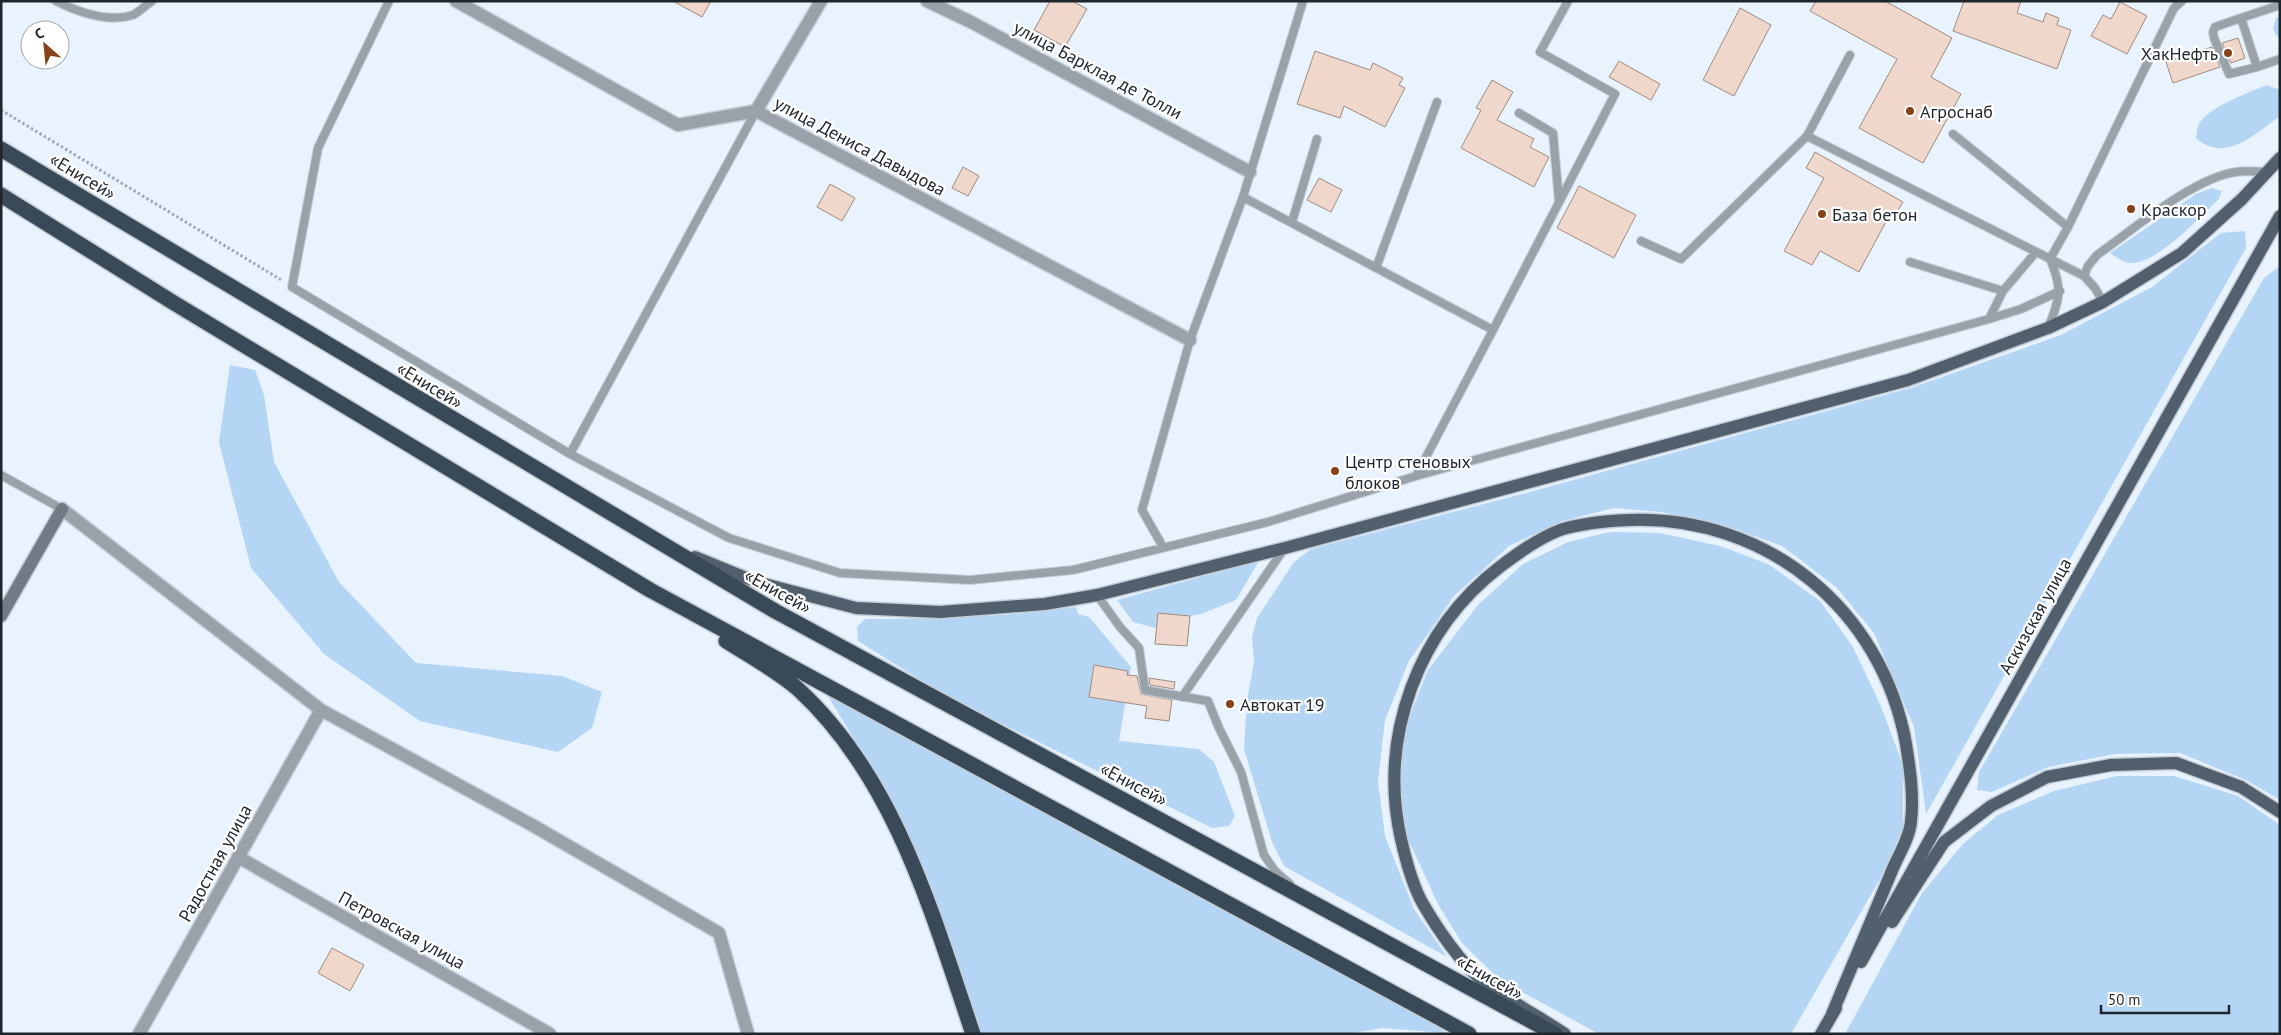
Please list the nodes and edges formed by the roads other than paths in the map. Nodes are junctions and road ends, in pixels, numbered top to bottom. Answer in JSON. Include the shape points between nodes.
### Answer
{"nodes":[{"id":1,"x":56,"y":1,"type":"edge"},
{"id":2,"x":152,"y":1,"type":"edge"},
{"id":3,"x":389,"y":1,"type":"edge"},
{"id":4,"x":456,"y":1,"type":"edge"},
{"id":5,"x":821,"y":1,"type":"edge"},
{"id":6,"x":927,"y":1,"type":"edge"},
{"id":7,"x":1303,"y":1,"type":"edge"},
{"id":8,"x":1568,"y":1,"type":"edge"},
{"id":9,"x":2182,"y":1,"type":"edge"},
{"id":10,"x":2280,"y":5,"type":"edge"},
{"id":11,"x":2240,"y":18,"type":"junction"},
{"id":12,"x":1850,"y":55,"type":"dead end"},
{"id":13,"x":2280,"y":59,"type":"edge"},
{"id":14,"x":2258,"y":67,"type":"junction"},
{"id":15,"x":1438,"y":102,"type":"dead end"},
{"id":16,"x":756,"y":111,"type":"junction"},
{"id":17,"x":1519,"y":113,"type":"dead end"},
{"id":18,"x":1953,"y":134,"type":"dead end"},
{"id":19,"x":1807,"y":136,"type":"junction"},
{"id":20,"x":1317,"y":139,"type":"dead end"},
{"id":21,"x":1,"y":149,"type":"edge"},
{"id":22,"x":2280,"y":158,"type":"edge"},
{"id":23,"x":1250,"y":172,"type":"junction"},
{"id":24,"x":2268,"y":172,"type":"junction"},
{"id":25,"x":1,"y":195,"type":"edge"},
{"id":26,"x":1244,"y":197,"type":"junction"},
{"id":27,"x":1559,"y":201,"type":"junction"},
{"id":28,"x":2280,"y":216,"type":"edge"},
{"id":29,"x":1292,"y":222,"type":"junction"},
{"id":30,"x":2068,"y":227,"type":"junction"},
{"id":31,"x":1641,"y":241,"type":"dead end"},
{"id":32,"x":2036,"y":252,"type":"junction"},
{"id":33,"x":2050,"y":259,"type":"junction"},
{"id":34,"x":1910,"y":262,"type":"dead end"},
{"id":35,"x":1376,"y":268,"type":"junction"},
{"id":36,"x":2084,"y":276,"type":"junction"},
{"id":37,"x":2003,"y":291,"type":"junction"},
{"id":38,"x":2060,"y":291,"type":"junction"},
{"id":39,"x":2103,"y":302,"type":"junction"},
{"id":40,"x":1989,"y":319,"type":"junction"},
{"id":41,"x":2048,"y":328,"type":"junction"},
{"id":42,"x":1493,"y":330,"type":"junction"},
{"id":43,"x":1190,"y":340,"type":"junction"},
{"id":44,"x":570,"y":454,"type":"junction"},
{"id":45,"x":1,"y":475,"type":"edge"},
{"id":46,"x":1416,"y":476,"type":"junction"},
{"id":47,"x":62,"y":509,"type":"junction"},
{"id":48,"x":654,"y":540,"type":"junction"},
{"id":49,"x":1163,"y":547,"type":"junction"},
{"id":50,"x":1285,"y":548,"type":"junction"},
{"id":51,"x":650,"y":590,"type":"junction"},
{"id":52,"x":1097,"y":596,"type":"junction"},
{"id":53,"x":1,"y":616,"type":"edge"},
{"id":54,"x":1182,"y":697,"type":"junction"},
{"id":55,"x":321,"y":710,"type":"junction"},
{"id":56,"x":2280,"y":812,"type":"edge"},
{"id":57,"x":238,"y":857,"type":"junction"},
{"id":58,"x":1309,"y":900,"type":"junction"},
{"id":59,"x":1832,"y":1014,"type":"junction"},
{"id":60,"x":139,"y":1034,"type":"edge"},
{"id":61,"x":550,"y":1034,"type":"edge"},
{"id":62,"x":748,"y":1034,"type":"edge"},
{"id":63,"x":973,"y":1034,"type":"edge"},
{"id":64,"x":1469,"y":1034,"type":"edge"},
{"id":65,"x":1555,"y":1034,"type":"edge"},
{"id":66,"x":1565,"y":1034,"type":"edge"},
{"id":67,"x":1821,"y":1034,"type":"edge"}],
"edges":[{"from":1,"to":2,"type":"lane","via":[[105,18],[133,15]]},
{"from":3,"to":44,"type":"lane","via":[[318,148],[292,287]]},
{"from":4,"to":16,"type":"street","name":"улица Дениса Давыдова","via":[[678,125]]},
{"from":5,"to":16,"type":"street"},
{"from":6,"to":23,"type":"street","name":"улица Барклая де Толли"},
{"from":7,"to":23,"type":"lane"},
{"from":8,"to":27,"type":"lane","via":[[1540,52],[1615,94]]},
{"from":9,"to":30,"type":"lane","via":[[2174,8]]},
{"from":10,"to":11,"type":"lane"},
{"from":11,"to":14,"type":"lane"},
{"from":11,"to":14,"type":"lane","via":[[2215,27],[2214,38],[2229,74]]},
{"from":12,"to":19,"type":"lane"},
{"from":13,"to":14,"type":"lane"},
{"from":15,"to":35,"type":"lane"},
{"from":16,"to":43,"type":"street","name":"улица Дениса Давыдова"},
{"from":16,"to":44,"type":"lane"},
{"from":17,"to":27,"type":"lane","via":[[1553,133]]},
{"from":18,"to":30,"type":"lane"},
{"from":19,"to":31,"type":"lane","via":[[1681,259]]},
{"from":19,"to":32,"type":"lane"},
{"from":20,"to":29,"type":"lane"},
{"from":21,"to":48,"type":"highway","name":"«Енисей»"},
{"from":22,"to":24,"type":"main road"},
{"from":23,"to":26,"type":"lane"},
{"from":24,"to":36,"type":"lane","via":[[2237,172],[2191,189],[2097,255]]},
{"from":24,"to":39,"type":"main road","via":[[2182,253]]},
{"from":25,"to":51,"type":"highway"},
{"from":26,"to":29,"type":"lane"},
{"from":26,"to":43,"type":"lane"},
{"from":27,"to":42,"type":"lane"},
{"from":28,"to":59,"type":"main road","name":"Аскизская улица"},
{"from":29,"to":35,"type":"lane"},
{"from":30,"to":33,"type":"lane"},
{"from":32,"to":33,"type":"lane"},
{"from":32,"to":37,"type":"lane"},
{"from":33,"to":36,"type":"lane"},
{"from":33,"to":38,"type":"lane"},
{"from":34,"to":37,"type":"lane"},
{"from":35,"to":42,"type":"lane"},
{"from":36,"to":39,"type":"lane"},
{"from":37,"to":40,"type":"lane"},
{"from":38,"to":40,"type":"lane"},
{"from":38,"to":41,"type":"lane"},
{"from":39,"to":41,"type":"main road"},
{"from":40,"to":46,"type":"lane"},
{"from":41,"to":50,"type":"main road","via":[[1908,380]]},
{"from":42,"to":46,"type":"lane"},
{"from":43,"to":49,"type":"lane","via":[[1142,510]]},
{"from":44,"to":49,"type":"lane","via":[[729,538],[840,573],[970,580],[1073,570]]},
{"from":45,"to":47,"type":"lane"},
{"from":46,"to":49,"type":"lane","via":[[1268,522]]},
{"from":47,"to":53,"type":"street"},
{"from":47,"to":55,"type":"street"},
{"from":48,"to":52,"type":"main road","via":[[756,582],[856,608],[940,612],[1045,604]]},
{"from":48,"to":58,"type":"highway","name":"«Енисей»","via":[[775,611]]},
{"from":50,"to":52,"type":"main road"},
{"from":50,"to":54,"type":"lane"},
{"from":51,"to":63,"type":"highway","via":[[797,688],[834,727],[874,785],[906,850]]},
{"from":51,"to":64,"type":"highway"},
{"from":52,"to":54,"type":"lane","via":[[1139,648],[1145,690]]},
{"from":54,"to":58,"type":"lane","via":[[1208,701],[1241,772],[1264,854],[1276,871]]},
{"from":55,"to":57,"type":"street","name":"Радостная улица"},
{"from":55,"to":62,"type":"street","via":[[532,824],[719,934]]},
{"from":56,"to":59,"type":"main road","via":[[2241,787],[2176,763],[2111,765],[2047,777],[1990,806],[1944,842]]},
{"from":57,"to":60,"type":"street","name":"Радостная улица"},
{"from":57,"to":61,"type":"street","name":"Петровская улица"},
{"from":58,"to":65,"type":"highway","name":"«Енисей»"},
{"from":59,"to":66,"type":"main road","via":[[1911,823],[1909,766],[1901,718],[1884,673],[1860,632],[1828,595],[1791,565],[1748,541],[1703,526],[1655,519],[1607,520],[1559,531],[1520,551],[1485,578],[1454,610],[1429,647],[1410,687],[1398,730],[1394,774],[1396,818],[1406,862],[1422,903],[1453,948],[1481,980]]},
{"from":59,"to":67,"type":"main road","name":"Аскизская улица"}]}
